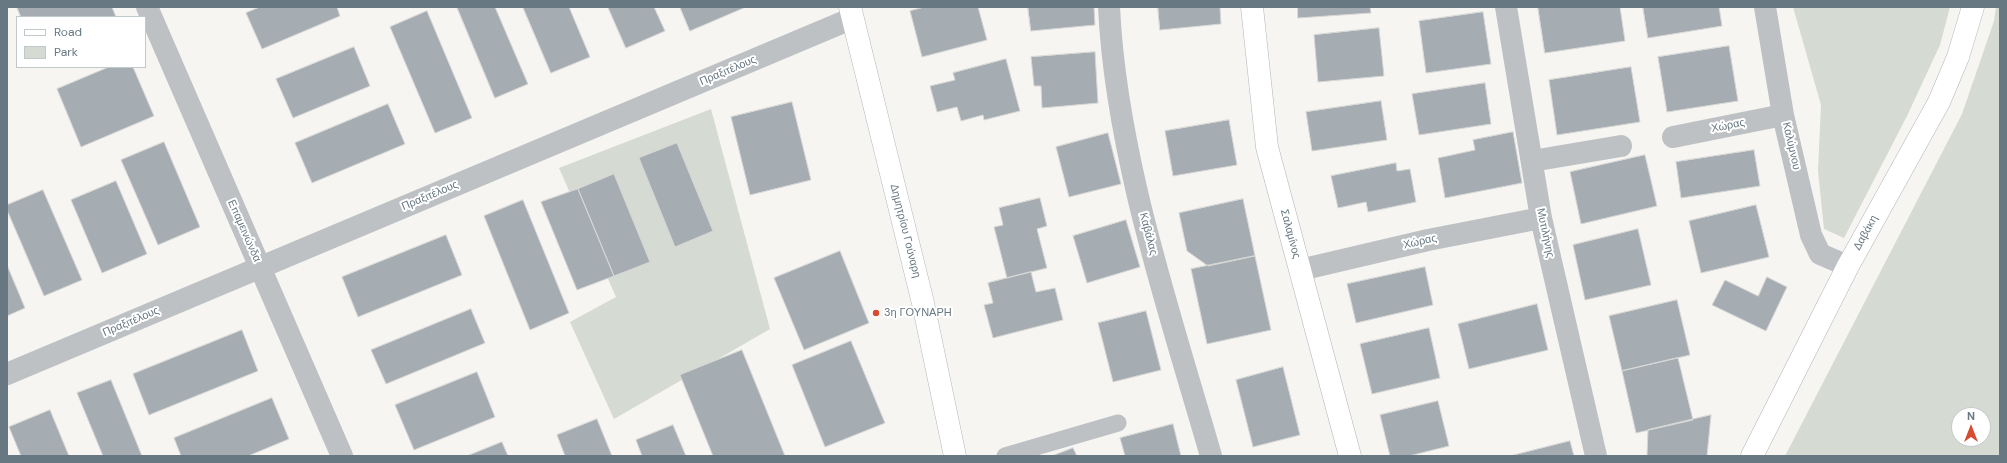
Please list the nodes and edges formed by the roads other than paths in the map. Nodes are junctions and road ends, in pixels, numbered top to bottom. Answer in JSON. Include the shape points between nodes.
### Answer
{"nodes":[{"id":1,"x":147,"y":7,"type":"edge"},
{"id":2,"x":1109,"y":7,"type":"edge"},
{"id":3,"x":1252,"y":7,"type":"edge"},
{"id":4,"x":1506,"y":7,"type":"edge"},
{"id":5,"x":1765,"y":7,"type":"edge"},
{"id":6,"x":1973,"y":7,"type":"edge"},
{"id":7,"x":851,"y":13,"type":"edge"},
{"id":8,"x":1783,"y":114,"type":"junction"},
{"id":9,"x":1673,"y":137,"type":"dead end"},
{"id":10,"x":1621,"y":146,"type":"dead end"},
{"id":11,"x":1532,"y":161,"type":"junction"},
{"id":12,"x":1542,"y":218,"type":"junction"},
{"id":13,"x":1848,"y":266,"type":"junction"},
{"id":14,"x":260,"y":268,"type":"junction"},
{"id":15,"x":1300,"y":270,"type":"junction"},
{"id":16,"x":7,"y":374,"type":"edge"},
{"id":17,"x":1118,"y":423,"type":"dead end"},
{"id":18,"x":342,"y":456,"type":"edge"},
{"id":19,"x":955,"y":456,"type":"edge"},
{"id":20,"x":1005,"y":456,"type":"edge"},
{"id":21,"x":1211,"y":456,"type":"edge"},
{"id":22,"x":1350,"y":456,"type":"edge"},
{"id":23,"x":1596,"y":456,"type":"edge"},
{"id":24,"x":1752,"y":456,"type":"edge"}],
"edges":[{"from":1,"to":14,"type":"street","name":"Επαμεινώνδα"},
{"from":2,"to":21,"type":"street","name":"Καβάλας","via":[[1122,116],[1145,222]]},
{"from":3,"to":15,"type":"street","name":"Σαλαμίνος","via":[[1267,147]]},
{"from":4,"to":11,"type":"street","name":"Μυτιλήνης"},
{"from":5,"to":8,"type":"street","name":"Καλύμνου"},
{"from":6,"to":13,"type":"street","name":"Δαβάκη","via":[[1958,57],[1939,102]]},
{"from":7,"to":14,"type":"street","name":"Πραξιτέλους"},
{"from":7,"to":19,"type":"street","name":"Δημητρίου Γούναρη","via":[[923,304]]},
{"from":8,"to":9,"type":"street","name":"Χώρας"},
{"from":8,"to":13,"type":"street","name":"Καλύμνου","via":[[1811,235],[1820,254]]},
{"from":10,"to":11,"type":"street"},
{"from":11,"to":12,"type":"street","name":"Μυτιλήνης"},
{"from":12,"to":15,"type":"street","name":"Χώρας","via":[[1428,240]]},
{"from":12,"to":23,"type":"street","name":"Μυτιλήνης"},
{"from":13,"to":24,"type":"street","name":"Δαβάκη"},
{"from":14,"to":16,"type":"street","name":"Πραξιτέλους"},
{"from":14,"to":18,"type":"street","name":"Επαμεινώνδα"},
{"from":15,"to":22,"type":"street","name":"Σαλαμίνος"},
{"from":17,"to":20,"type":"lane"}]}
